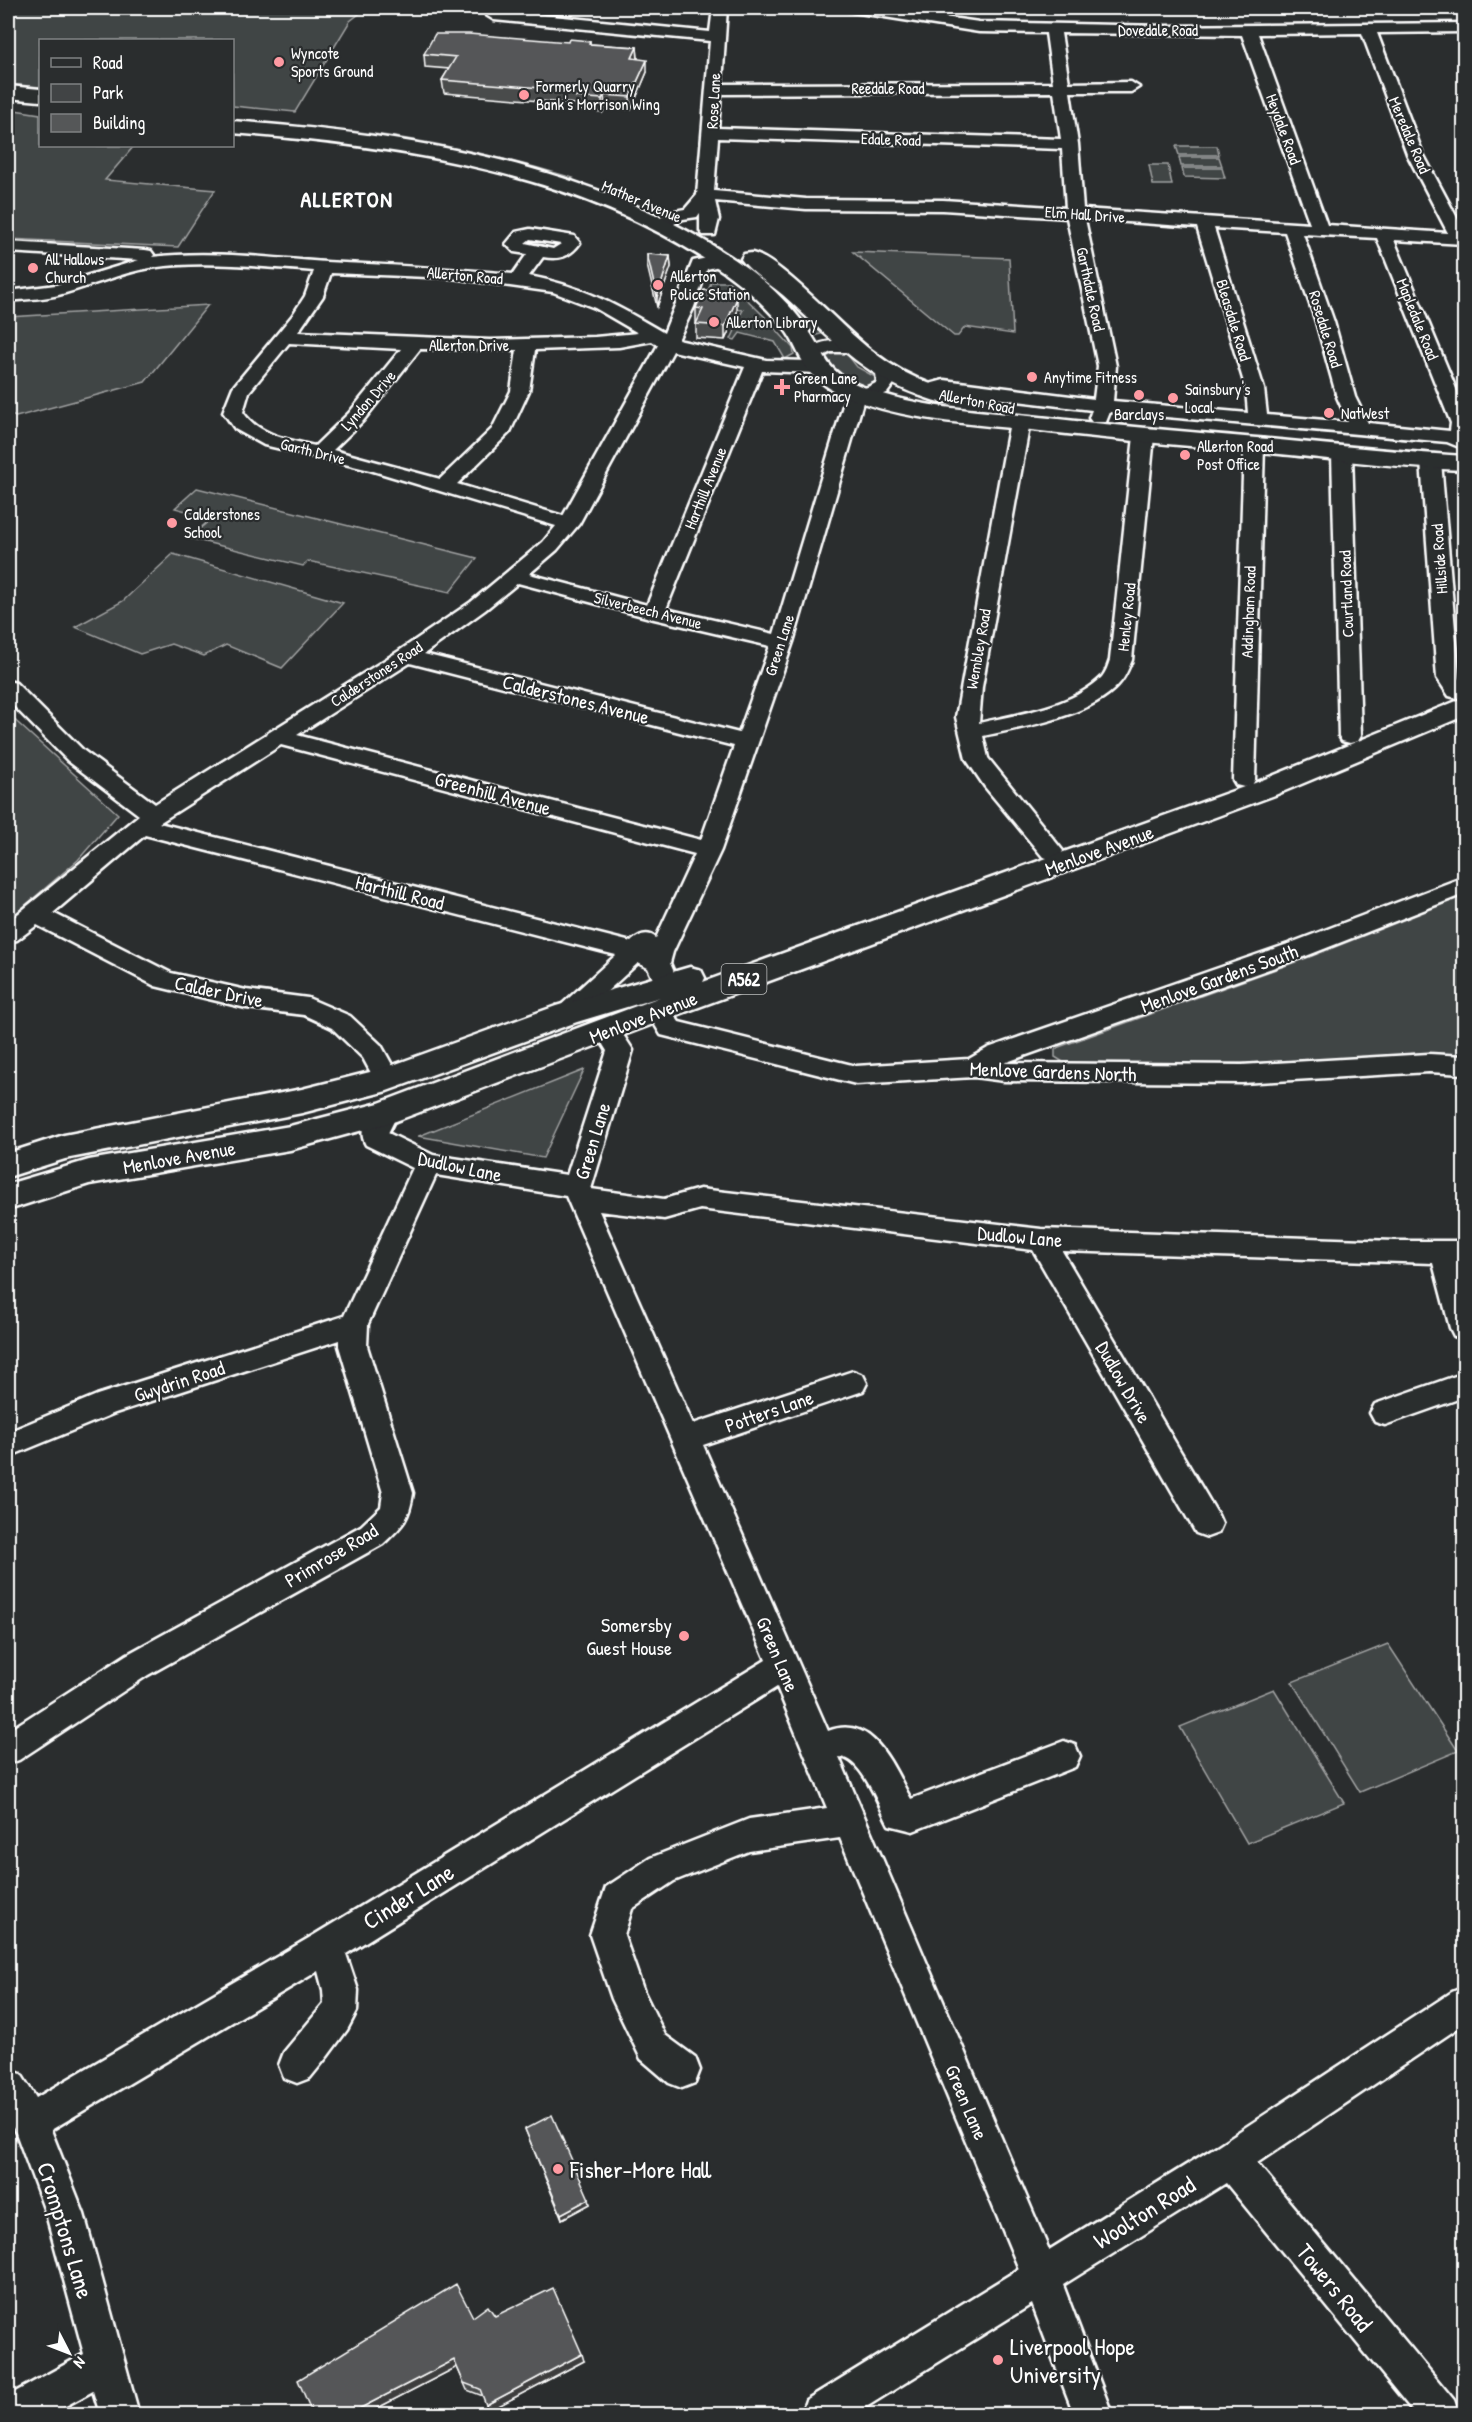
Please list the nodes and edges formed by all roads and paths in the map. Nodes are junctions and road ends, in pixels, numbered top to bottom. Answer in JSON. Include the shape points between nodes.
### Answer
{"nodes":[{"id":1,"x":720,"y":8,"type":"edge"},
{"id":2,"x":853,"y":8,"type":"edge"},
{"id":3,"x":1391,"y":8,"type":"edge"},
{"id":4,"x":1219,"y":10,"type":"dead end"},
{"id":5,"x":494,"y":15,"type":"dead end"},
{"id":6,"x":1464,"y":27,"type":"edge"},
{"id":7,"x":1400,"y":28,"type":"junction"},
{"id":8,"x":1248,"y":29,"type":"junction"},
{"id":9,"x":1368,"y":29,"type":"junction"},
{"id":10,"x":1053,"y":30,"type":"junction"},
{"id":11,"x":1225,"y":30,"type":"junction"},
{"id":12,"x":718,"y":37,"type":"junction"},
{"id":13,"x":1062,"y":87,"type":"junction"},
{"id":14,"x":1131,"y":87,"type":"dead end"},
{"id":15,"x":713,"y":89,"type":"junction"},
{"id":16,"x":8,"y":92,"type":"edge"},
{"id":17,"x":39,"y":95,"type":"edge"},
{"id":18,"x":8,"y":105,"type":"edge"},
{"id":19,"x":39,"y":108,"type":"edge"},
{"id":20,"x":234,"y":114,"type":"edge"},
{"id":21,"x":234,"y":127,"type":"edge"},
{"id":22,"x":304,"y":128,"type":"junction"},
{"id":23,"x":712,"y":133,"type":"junction"},
{"id":24,"x":1070,"y":144,"type":"junction"},
{"id":25,"x":705,"y":195,"type":"junction"},
{"id":26,"x":1075,"y":214,"type":"junction"},
{"id":27,"x":669,"y":220,"type":"junction"},
{"id":28,"x":1204,"y":222,"type":"junction"},
{"id":29,"x":1292,"y":227,"type":"junction"},
{"id":30,"x":1320,"y":229,"type":"junction"},
{"id":31,"x":1383,"y":233,"type":"junction"},
{"id":32,"x":702,"y":238,"type":"junction"},
{"id":33,"x":1462,"y":239,"type":"edge"},
{"id":34,"x":8,"y":247,"type":"edge"},
{"id":35,"x":538,"y":251,"type":"dead end"},
{"id":36,"x":97,"y":252,"type":"junction"},
{"id":37,"x":730,"y":255,"type":"junction"},
{"id":38,"x":182,"y":259,"type":"junction"},
{"id":39,"x":324,"y":267,"type":"junction"},
{"id":40,"x":695,"y":275,"type":"junction"},
{"id":41,"x":99,"y":276,"type":"junction"},
{"id":42,"x":518,"y":280,"type":"junction"},
{"id":43,"x":8,"y":296,"type":"edge"},
{"id":44,"x":284,"y":338,"type":"junction"},
{"id":45,"x":661,"y":339,"type":"junction"},
{"id":46,"x":414,"y":345,"type":"junction"},
{"id":47,"x":527,"y":345,"type":"junction"},
{"id":48,"x":853,"y":348,"type":"junction"},
{"id":49,"x":815,"y":362,"type":"junction"},
{"id":50,"x":755,"y":364,"type":"junction"},
{"id":51,"x":885,"y":373,"type":"junction"},
{"id":52,"x":925,"y":391,"type":"joint"},
{"id":53,"x":861,"y":394,"type":"junction"},
{"id":54,"x":894,"y":403,"type":"joint"},
{"id":55,"x":1101,"y":412,"type":"junction"},
{"id":56,"x":1258,"y":419,"type":"junction"},
{"id":57,"x":1020,"y":422,"type":"junction"},
{"id":58,"x":1362,"y":430,"type":"junction"},
{"id":59,"x":1144,"y":436,"type":"junction"},
{"id":60,"x":1462,"y":444,"type":"edge"},
{"id":61,"x":1254,"y":445,"type":"junction"},
{"id":62,"x":318,"y":453,"type":"junction"},
{"id":63,"x":1342,"y":453,"type":"junction"},
{"id":64,"x":1431,"y":460,"type":"junction"},
{"id":65,"x":1464,"y":463,"type":"edge"},
{"id":66,"x":444,"y":486,"type":"junction"},
{"id":67,"x":569,"y":524,"type":"junction"},
{"id":68,"x":514,"y":576,"type":"junction"},
{"id":69,"x":654,"y":613,"type":"junction"},
{"id":70,"x":782,"y":642,"type":"junction"},
{"id":71,"x":407,"y":656,"type":"junction"},
{"id":72,"x":8,"y":688,"type":"edge"},
{"id":73,"x":1462,"y":695,"type":"edge"},
{"id":74,"x":970,"y":732,"type":"junction"},
{"id":75,"x":277,"y":736,"type":"junction"},
{"id":76,"x":1350,"y":736,"type":"junction"},
{"id":77,"x":745,"y":741,"type":"junction"},
{"id":78,"x":1244,"y":780,"type":"junction"},
{"id":79,"x":148,"y":820,"type":"junction"},
{"id":80,"x":709,"y":850,"type":"junction"},
{"id":81,"x":1051,"y":851,"type":"junction"},
{"id":82,"x":1464,"y":885,"type":"edge"},
{"id":83,"x":36,"y":914,"type":"junction"},
{"id":84,"x":8,"y":934,"type":"edge"},
{"id":85,"x":655,"y":977,"type":"junction"},
{"id":86,"x":560,"y":1016,"type":"junction"},
{"id":87,"x":608,"y":1030,"type":"junction"},
{"id":88,"x":569,"y":1045,"type":"junction"},
{"id":89,"x":1464,"y":1065,"type":"edge"},
{"id":90,"x":974,"y":1068,"type":"junction"},
{"id":91,"x":387,"y":1079,"type":"junction"},
{"id":92,"x":385,"y":1113,"type":"junction"},
{"id":93,"x":428,"y":1164,"type":"junction"},
{"id":94,"x":8,"y":1165,"type":"edge"},
{"id":95,"x":578,"y":1192,"type":"junction"},
{"id":96,"x":8,"y":1197,"type":"edge"},
{"id":97,"x":1041,"y":1240,"type":"junction"},
{"id":98,"x":1454,"y":1252,"type":"edge"},
{"id":99,"x":354,"y":1324,"type":"junction"},
{"id":100,"x":1464,"y":1328,"type":"edge"},
{"id":101,"x":853,"y":1383,"type":"dead end"},
{"id":102,"x":1464,"y":1385,"type":"edge"},
{"id":103,"x":1385,"y":1413,"type":"dead end"},
{"id":104,"x":685,"y":1439,"type":"junction"},
{"id":105,"x":8,"y":1445,"type":"edge"},
{"id":106,"x":1207,"y":1524,"type":"dead end"},
{"id":107,"x":784,"y":1666,"type":"junction"},
{"id":108,"x":8,"y":1749,"type":"edge"},
{"id":109,"x":819,"y":1750,"type":"junction"},
{"id":110,"x":1064,"y":1756,"type":"dead end"},
{"id":111,"x":849,"y":1821,"type":"junction"},
{"id":112,"x":326,"y":1947,"type":"junction"},
{"id":113,"x":1464,"y":2004,"type":"edge"},
{"id":114,"x":297,"y":2066,"type":"dead end"},
{"id":115,"x":682,"y":2070,"type":"dead end"},
{"id":116,"x":8,"y":2087,"type":"edge"},
{"id":117,"x":30,"y":2122,"type":"junction"},
{"id":118,"x":1230,"y":2159,"type":"junction"},
{"id":119,"x":1041,"y":2277,"type":"junction"},
{"id":120,"x":105,"y":2363,"type":"junction"},
{"id":121,"x":13,"y":2415,"type":"edge"},
{"id":122,"x":119,"y":2415,"type":"edge"},
{"id":123,"x":820,"y":2415,"type":"edge"},
{"id":124,"x":1093,"y":2415,"type":"edge"},
{"id":125,"x":1440,"y":2415,"type":"edge"}],
"edges":[{"from":1,"to":12,"type":"street","name":"Rose Lane"},
{"from":2,"to":10,"type":"street","name":"Dovedale Road","via":[[979,27]]},
{"from":3,"to":7,"type":"street"},
{"from":4,"to":11,"type":"street"},
{"from":5,"to":12,"type":"street"},
{"from":6,"to":7,"type":"street","name":"Dovedale Road"},
{"from":7,"to":9,"type":"street","name":"Dovedale Road"},
{"from":8,"to":9,"type":"street","name":"Dovedale Road","via":[[1338,23]]},
{"from":8,"to":11,"type":"street","name":"Dovedale Road"},
{"from":8,"to":30,"type":"street","name":"Heydale Road"},
{"from":9,"to":33,"type":"street","name":"Meredale Road","via":[[1415,154]]},
{"from":10,"to":11,"type":"street","name":"Dovedale Road","via":[[1132,24]]},
{"from":10,"to":13,"type":"street","name":"Garthdale Road"},
{"from":12,"to":15,"type":"street","name":"Rose Lane"},
{"from":13,"to":14,"type":"street","name":"Reedale Road"},
{"from":13,"to":15,"type":"street","name":"Reedale Road"},
{"from":13,"to":24,"type":"street","name":"Garthdale Road"},
{"from":15,"to":23,"type":"street","name":"Rose Lane"},
{"from":16,"to":17,"type":"main road"},
{"from":18,"to":19,"type":"main road"},
{"from":20,"to":22,"type":"main road","name":"Mather Avenue"},
{"from":21,"to":22,"type":"main road","name":"Mather Avenue"},
{"from":22,"to":27,"type":"main road","name":"Mather Avenue","via":[[448,155]]},
{"from":23,"to":24,"type":"street","name":"Edale Road"},
{"from":23,"to":25,"type":"street","name":"Rose Lane"},
{"from":24,"to":26,"type":"street","name":"Garthdale Road"},
{"from":25,"to":26,"type":"street","name":"Elm Hall Drive","via":[[806,204],[943,205]]},
{"from":25,"to":27,"type":"street","via":[[691,213]]},
{"from":25,"to":32,"type":"street","name":"Rose Lane","via":[[710,219]]},
{"from":26,"to":28,"type":"street","name":"Elm Hall Drive"},
{"from":26,"to":55,"type":"street","name":"Garthdale Road","via":[[1107,366]]},
{"from":27,"to":32,"type":"main road","name":"Mather Avenue"},
{"from":28,"to":29,"type":"street","name":"Elm Hall Drive"},
{"from":28,"to":56,"type":"street","name":"Bleasdale Road","via":[[1255,389]]},
{"from":29,"to":30,"type":"street","name":"Elm Hall Drive"},
{"from":29,"to":58,"type":"street","name":"Rosedale Road","via":[[1346,397]]},
{"from":30,"to":31,"type":"street","name":"Elm Hall Drive"},
{"from":31,"to":33,"type":"street","name":"Elm Hall Drive"},
{"from":31,"to":60,"type":"street","name":"Mapledale Road","via":[[1461,423]]},
{"from":32,"to":37,"type":"main road","name":"Mather Avenue"},
{"from":32,"to":40,"type":"street","name":"Rose Lane","via":[[692,260]]},
{"from":34,"to":36,"type":"street"},
{"from":35,"to":42,"type":"street"},
{"from":36,"to":38,"type":"street"},
{"from":36,"to":41,"type":"street","via":[[105,268]]},
{"from":37,"to":40,"type":"street","via":[[714,268]]},
{"from":37,"to":48,"type":"main road","name":"Mather Avenue","via":[[788,287]]},
{"from":37,"to":49,"type":"main road","name":"Mather Avenue","via":[[743,275],[802,337]]},
{"from":38,"to":39,"type":"street","name":"Allerton Road"},
{"from":38,"to":41,"type":"street","name":"Allerton Road"},
{"from":39,"to":42,"type":"street","name":"Allerton Road"},
{"from":39,"to":44,"type":"street","name":"Garth Drive","via":[[314,296]]},
{"from":40,"to":45,"type":"street","via":[[685,308]]},
{"from":41,"to":43,"type":"street","name":"Allerton Road","via":[[58,290]]},
{"from":42,"to":45,"type":"street","name":"Allerton Road","via":[[557,287],[601,304]]},
{"from":44,"to":46,"type":"street","name":"Allerton Drive"},
{"from":44,"to":62,"type":"street","name":"Garth Drive","via":[[240,391],[233,412],[242,425],[271,441]]},
{"from":45,"to":47,"type":"street","name":"Allerton Drive"},
{"from":45,"to":50,"type":"street","name":"Allerton Road"},
{"from":45,"to":67,"type":"street","name":"Calderstones Road"},
{"from":46,"to":47,"type":"street","name":"Allerton Drive"},
{"from":46,"to":62,"type":"street","name":"Lyndon Drive","via":[[356,417]]},
{"from":47,"to":66,"type":"street","via":[[520,391],[500,432]]},
{"from":48,"to":49,"type":"street","via":[[824,348]]},
{"from":48,"to":51,"type":"main road","name":"Mather Avenue"},
{"from":49,"to":50,"type":"street","name":"Allerton Road"},
{"from":49,"to":53,"type":"main road","name":"Mather Avenue","via":[[843,387]]},
{"from":50,"to":69,"type":"street","name":"Harthill Avenue"},
{"from":51,"to":52,"type":"main road","name":"Mather Avenue"},
{"from":51,"to":53,"type":"street","via":[[887,381],[883,388]]},
{"from":52,"to":55,"type":"main road","name":"Allerton Road","via":[[986,405]]},
{"from":53,"to":54,"type":"main road","name":"Mather Avenue"},
{"from":53,"to":70,"type":"street","name":"Green Lane","via":[[854,399],[846,423]]},
{"from":54,"to":57,"type":"main road","name":"Allerton Road"},
{"from":55,"to":56,"type":"street","name":"Allerton Road"},
{"from":55,"to":60,"type":"main road","name":"Allerton Road"},
{"from":56,"to":58,"type":"street","name":"Allerton Road"},
{"from":57,"to":59,"type":"main road","name":"Allerton Road"},
{"from":57,"to":74,"type":"street","name":"Wembley Road","via":[[971,687],[967,717]]},
{"from":58,"to":60,"type":"street","name":"Allerton Road"},
{"from":59,"to":61,"type":"main road","name":"Allerton Road"},
{"from":59,"to":74,"type":"street","name":"Henley Road","via":[[1121,660],[1112,679],[1092,695],[1053,710]]},
{"from":61,"to":63,"type":"main road","name":"Allerton Road"},
{"from":61,"to":78,"type":"street","name":"Addingham Road"},
{"from":62,"to":66,"type":"street","name":"Garth Drive"},
{"from":63,"to":64,"type":"main road","name":"Allerton Road"},
{"from":63,"to":76,"type":"street","name":"Courtland Road"},
{"from":64,"to":65,"type":"main road","name":"Allerton Road"},
{"from":64,"to":73,"type":"street","name":"Hillside Road","via":[[1448,678]]},
{"from":66,"to":67,"type":"street","name":"Garth Drive"},
{"from":67,"to":68,"type":"street","name":"Calderstones Road"},
{"from":68,"to":69,"type":"street","name":"Silverbeech Avenue"},
{"from":68,"to":71,"type":"street","name":"Calderstones Road"},
{"from":69,"to":70,"type":"street","name":"Silverbeech Avenue"},
{"from":70,"to":77,"type":"street","name":"Green Lane"},
{"from":71,"to":75,"type":"street","name":"Calderstones Road"},
{"from":71,"to":77,"type":"street","name":"Calderstones Avenue"},
{"from":72,"to":79,"type":"street","name":"Harthill Road"},
{"from":73,"to":76,"type":"main road","name":"Menlove Avenue","number":"A562"},
{"from":73,"to":85,"type":"main road","name":"Menlove Avenue","number":"A562","via":[[1265,789]]},
{"from":74,"to":81,"type":"street","name":"Wembley Road","via":[[977,759]]},
{"from":75,"to":79,"type":"street","name":"Calderstones Road"},
{"from":75,"to":80,"type":"street","name":"Greenhill Avenue"},
{"from":76,"to":78,"type":"main road","name":"Menlove Avenue","number":"A562"},
{"from":77,"to":80,"type":"street","name":"Green Lane"},
{"from":78,"to":81,"type":"main road","name":"Menlove Avenue","number":"A562"},
{"from":79,"to":83,"type":"street","name":"Calderstones Road"},
{"from":79,"to":85,"type":"street","name":"Harthill Road"},
{"from":80,"to":85,"type":"street","name":"Green Lane"},
{"from":81,"to":85,"type":"main road","name":"Menlove Avenue","number":"A562","via":[[741,962]]},
{"from":82,"to":90,"type":"street","name":"Menlove Gardens South","via":[[1276,958],[997,1054]]},
{"from":83,"to":84,"type":"street","name":"Calderstones Road"},
{"from":83,"to":91,"type":"street","name":"Calder Drive","via":[[164,980],[246,999],[308,1007],[341,1022],[372,1052]]},
{"from":85,"to":86,"type":"main road","name":"Menlove Avenue","number":"A562"},
{"from":85,"to":86,"type":"street","name":"Green Lane"},
{"from":85,"to":87,"type":"main road","name":"Menlove Avenue","number":"A562"},
{"from":85,"to":90,"type":"street","name":"Menlove Gardens North","via":[[670,1029],[856,1075]]},
{"from":86,"to":88,"type":"main road"},
{"from":86,"to":91,"type":"main road","name":"Menlove Avenue","number":"A562"},
{"from":87,"to":88,"type":"main road","name":"Menlove Avenue","number":"A562"},
{"from":87,"to":95,"type":"street","name":"Green Lane","via":[[620,1050]]},
{"from":88,"to":92,"type":"main road","name":"Menlove Avenue","number":"A562"},
{"from":89,"to":90,"type":"street","name":"Menlove Gardens North","via":[[1430,1063],[1242,1074],[1004,1072]]},
{"from":91,"to":94,"type":"main road","name":"Menlove Avenue","number":"A562","via":[[302,1101],[64,1147]]},
{"from":92,"to":93,"type":"street","name":"Dudlow Lane","via":[[375,1129],[375,1138]]},
{"from":92,"to":96,"type":"main road","name":"Menlove Avenue","number":"A562","via":[[290,1138],[89,1172]]},
{"from":93,"to":95,"type":"street","name":"Dudlow Lane"},
{"from":93,"to":99,"type":"street","name":"Primrose Road"},
{"from":95,"to":97,"type":"street","name":"Dudlow Lane","via":[[664,1209],[700,1199]]},
{"from":95,"to":104,"type":"street","name":"Green Lane"},
{"from":97,"to":98,"type":"street","name":"Dudlow Lane"},
{"from":97,"to":106,"type":"street","name":"Dudlow Drive"},
{"from":98,"to":100,"type":"street"},
{"from":99,"to":105,"type":"street","name":"Gwydrin Road","via":[[107,1404]]},
{"from":99,"to":108,"type":"street","name":"Primrose Road","via":[[353,1346],[398,1492],[395,1514],[372,1535],[136,1665]]},
{"from":101,"to":104,"type":"street","name":"Potters Lane"},
{"from":102,"to":103,"type":"street"},
{"from":104,"to":107,"type":"street","name":"Green Lane"},
{"from":107,"to":109,"type":"street","name":"Green Lane"},
{"from":107,"to":112,"type":"street","name":"Cinder Lane"},
{"from":109,"to":110,"type":"street","via":[[841,1742],[857,1745],[870,1756],[901,1814],[913,1815]]},
{"from":109,"to":111,"type":"street","name":"Green Lane"},
{"from":111,"to":115,"type":"street","via":[[749,1835],[662,1869],[618,1899],[607,1935],[629,1999],[653,2047]]},
{"from":111,"to":119,"type":"street","name":"Green Lane"},
{"from":112,"to":114,"type":"street","via":[[339,1980],[341,2007]]},
{"from":112,"to":117,"type":"street","name":"Cinder Lane"},
{"from":113,"to":118,"type":"street","name":"Woolton Road"},
{"from":116,"to":117,"type":"street","name":"Cromptons Lane"},
{"from":117,"to":120,"type":"street","name":"Cromptons Lane","via":[[65,2214]]},
{"from":118,"to":119,"type":"street","name":"Woolton Road"},
{"from":118,"to":125,"type":"street","name":"Towers Road"},
{"from":119,"to":123,"type":"street","name":"Woolton Road"},
{"from":119,"to":124,"type":"street","name":"Green Lane"},
{"from":120,"to":121,"type":"street"},
{"from":120,"to":122,"type":"street","name":"Cromptons Lane"}]}
